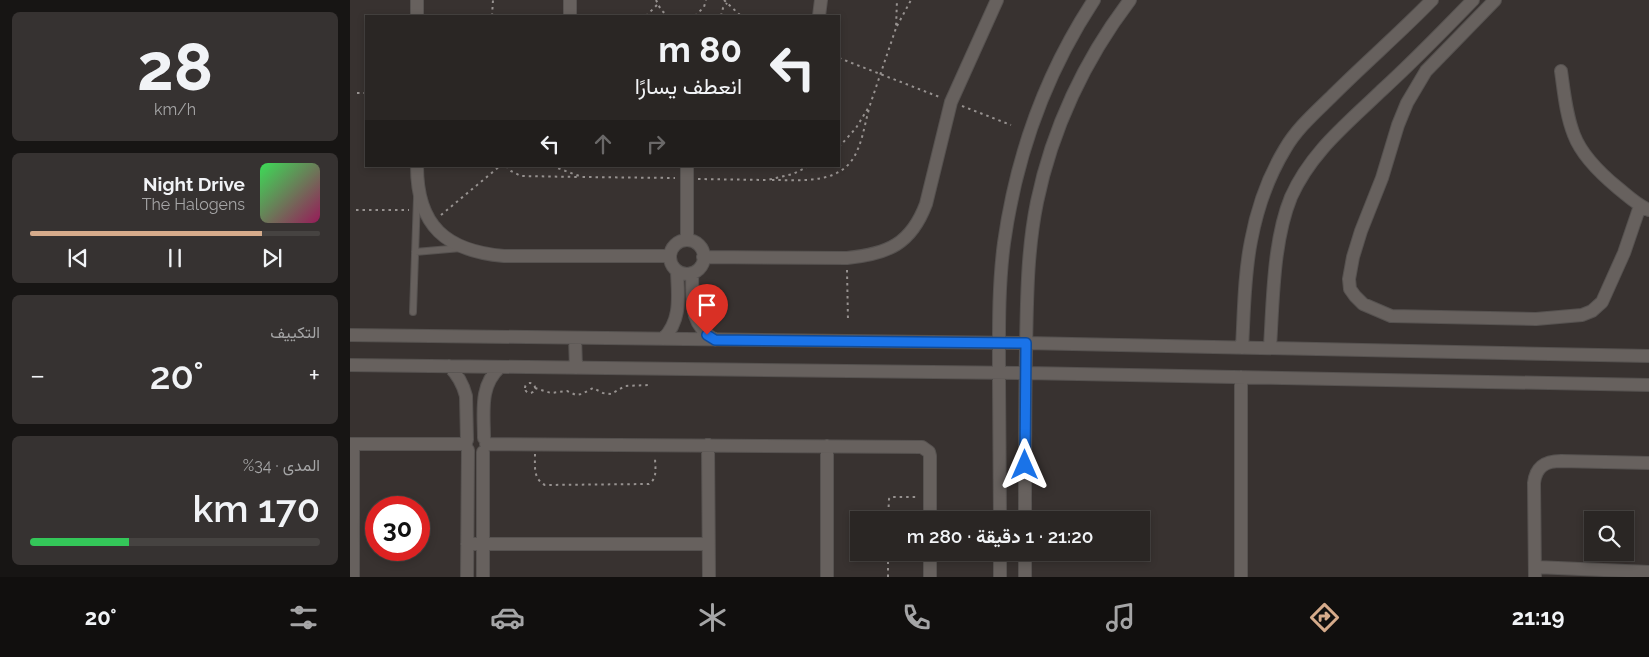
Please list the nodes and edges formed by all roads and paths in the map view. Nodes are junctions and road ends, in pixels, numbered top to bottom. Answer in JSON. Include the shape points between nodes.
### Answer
{"nodes":[{"id":1,"x":417,"y":0,"type":"edge"},
{"id":2,"x":492,"y":0,"type":"edge"},
{"id":3,"x":570,"y":0,"type":"edge"},
{"id":4,"x":656,"y":0,"type":"edge"},
{"id":5,"x":706,"y":0,"type":"edge"},
{"id":6,"x":724,"y":0,"type":"edge"},
{"id":7,"x":821,"y":0,"type":"edge"},
{"id":8,"x":897,"y":0,"type":"edge"},
{"id":9,"x":911,"y":0,"type":"edge"},
{"id":10,"x":997,"y":0,"type":"edge"},
{"id":11,"x":1094,"y":0,"type":"edge"},
{"id":12,"x":1130,"y":0,"type":"edge"},
{"id":13,"x":1432,"y":0,"type":"edge"},
{"id":14,"x":1473,"y":0,"type":"edge"},
{"id":15,"x":1495,"y":0,"type":"edge"},
{"id":16,"x":727,"y":3,"type":"junction"},
{"id":17,"x":657,"y":5,"type":"junction"},
{"id":18,"x":417,"y":15,"type":"edge"},
{"id":19,"x":492,"y":15,"type":"edge"},
{"id":20,"x":570,"y":15,"type":"edge"},
{"id":21,"x":647,"y":15,"type":"edge"},
{"id":22,"x":667,"y":15,"type":"edge"},
{"id":23,"x":696,"y":15,"type":"edge"},
{"id":24,"x":721,"y":15,"type":"edge"},
{"id":25,"x":740,"y":15,"type":"edge"},
{"id":26,"x":819,"y":15,"type":"edge"},
{"id":27,"x":896,"y":28,"type":"junction"},
{"id":28,"x":840,"y":58,"type":"edge"},
{"id":29,"x":1560,"y":71,"type":"dead end"},
{"id":30,"x":881,"y":74,"type":"junction"},
{"id":31,"x":357,"y":93,"type":"dead end"},
{"id":32,"x":365,"y":93,"type":"edge"},
{"id":33,"x":870,"y":105,"type":"junction"},
{"id":34,"x":840,"y":146,"type":"edge"},
{"id":35,"x":417,"y":167,"type":"edge"},
{"id":36,"x":499,"y":167,"type":"edge"},
{"id":37,"x":507,"y":167,"type":"edge"},
{"id":38,"x":687,"y":167,"type":"edge"},
{"id":39,"x":582,"y":177,"type":"dead end"},
{"id":40,"x":767,"y":180,"type":"dead end"},
{"id":41,"x":417,"y":187,"type":"junction"},
{"id":42,"x":1644,"y":208,"type":"edge"},
{"id":43,"x":356,"y":210,"type":"dead end"},
{"id":44,"x":416,"y":210,"type":"junction"},
{"id":45,"x":431,"y":223,"type":"junction"},
{"id":46,"x":687,"y":240,"type":"junction"},
{"id":47,"x":462,"y":248,"type":"junction"},
{"id":48,"x":415,"y":252,"type":"junction"},
{"id":49,"x":670,"y":256,"type":"junction"},
{"id":50,"x":704,"y":257,"type":"junction"},
{"id":51,"x":847,"y":258,"type":"junction"},
{"id":52,"x":677,"y":271,"type":"junction"},
{"id":53,"x":692,"y":273,"type":"junction"},
{"id":54,"x":413,"y":312,"type":"dead end"},
{"id":55,"x":678,"y":312,"type":"junction"},
{"id":56,"x":694,"y":312,"type":"junction"},
{"id":57,"x":848,"y":321,"type":"dead end"},
{"id":58,"x":350,"y":336,"type":"edge"},
{"id":59,"x":575,"y":338,"type":"junction"},
{"id":60,"x":664,"y":339,"type":"junction"},
{"id":61,"x":715,"y":340,"type":"junction"},
{"id":62,"x":999,"y":343,"type":"junction"},
{"id":63,"x":1026,"y":343,"type":"junction"},
{"id":64,"x":1270,"y":347,"type":"junction"},
{"id":65,"x":1242,"y":348,"type":"junction"},
{"id":66,"x":1649,"y":356,"type":"edge"},
{"id":67,"x":350,"y":365,"type":"edge"},
{"id":68,"x":449,"y":366,"type":"junction"},
{"id":69,"x":500,"y":367,"type":"junction"},
{"id":70,"x":576,"y":368,"type":"junction"},
{"id":71,"x":999,"y":372,"type":"junction"},
{"id":72,"x":1026,"y":373,"type":"junction"},
{"id":73,"x":1241,"y":377,"type":"junction"},
{"id":74,"x":650,"y":385,"type":"dead end"},
{"id":75,"x":1649,"y":385,"type":"edge"},
{"id":76,"x":535,"y":388,"type":"junction"},
{"id":77,"x":466,"y":396,"type":"junction"},
{"id":78,"x":484,"y":396,"type":"junction"},
{"id":79,"x":352,"y":444,"type":"edge"},
{"id":80,"x":467,"y":445,"type":"junction"},
{"id":81,"x":484,"y":445,"type":"junction"},
{"id":82,"x":535,"y":445,"type":"junction"},
{"id":83,"x":655,"y":445,"type":"junction"},
{"id":84,"x":708,"y":445,"type":"junction"},
{"id":85,"x":827,"y":446,"type":"junction"},
{"id":86,"x":1649,"y":463,"type":"edge"},
{"id":87,"x":930,"y":498,"type":"junction"},
{"id":88,"x":889,"y":511,"type":"edge"},
{"id":89,"x":930,"y":511,"type":"edge"},
{"id":90,"x":1000,"y":511,"type":"edge"},
{"id":91,"x":1025,"y":511,"type":"edge"},
{"id":92,"x":467,"y":544,"type":"junction"},
{"id":93,"x":483,"y":544,"type":"junction"},
{"id":94,"x":708,"y":544,"type":"junction"},
{"id":95,"x":888,"y":561,"type":"edge"},
{"id":96,"x":930,"y":561,"type":"edge"},
{"id":97,"x":1000,"y":561,"type":"edge"},
{"id":98,"x":1025,"y":561,"type":"edge"},
{"id":99,"x":1535,"y":572,"type":"edge"},
{"id":100,"x":1649,"y":572,"type":"edge"},
{"id":101,"x":1628,"y":574,"type":"edge"},
{"id":102,"x":353,"y":577,"type":"edge"},
{"id":103,"x":467,"y":577,"type":"edge"},
{"id":104,"x":483,"y":577,"type":"edge"},
{"id":105,"x":709,"y":577,"type":"edge"},
{"id":106,"x":827,"y":577,"type":"edge"},
{"id":107,"x":888,"y":577,"type":"edge"},
{"id":108,"x":930,"y":577,"type":"edge"},
{"id":109,"x":1000,"y":577,"type":"edge"},
{"id":110,"x":1024,"y":577,"type":"edge"},
{"id":111,"x":1241,"y":577,"type":"edge"}],
"edges":[{"from":1,"to":18,"type":"street"},
{"from":2,"to":19,"type":"path"},
{"from":3,"to":20,"type":"street"},
{"from":4,"to":17,"type":"path"},
{"from":5,"to":23,"type":"path"},
{"from":6,"to":16,"type":"path"},
{"from":7,"to":26,"type":"street"},
{"from":8,"to":27,"type":"path"},
{"from":9,"to":27,"type":"path"},
{"from":10,"to":51,"type":"street","via":[[951,102],[921,218],[912,231],[886,251]]},
{"from":11,"to":62,"type":"street","via":[[1066,46],[1044,94],[1012,193],[1004,244]]},
{"from":12,"to":63,"type":"street","via":[[1089,63],[1067,107],[1050,154],[1029,250]]},
{"from":13,"to":65,"type":"street","via":[[1302,125],[1276,164],[1251,240]]},
{"from":14,"to":64,"type":"street","via":[[1323,146],[1308,166],[1291,198],[1280,240]]},
{"from":15,"to":42,"type":"street","via":[[1426,71],[1407,103],[1352,258],[1349,279],[1355,296],[1363,304],[1391,316],[1536,319],[1582,315],[1602,302]]},
{"from":16,"to":24,"type":"path"},
{"from":16,"to":25,"type":"path"},
{"from":17,"to":21,"type":"path"},
{"from":17,"to":22,"type":"path"},
{"from":27,"to":30,"type":"path"},
{"from":28,"to":30,"type":"path"},
{"from":29,"to":42,"type":"street","via":[[1568,117],[1581,150],[1607,179]]},
{"from":30,"to":33,"type":"path"},
{"from":31,"to":32,"type":"path"},
{"from":33,"to":34,"type":"path"},
{"from":33,"to":40,"type":"path","via":[[858,150],[841,171],[815,180]]},
{"from":35,"to":41,"type":"street"},
{"from":36,"to":45,"type":"path"},
{"from":37,"to":39,"type":"path","via":[[522,176]]},
{"from":38,"to":46,"type":"street"},
{"from":41,"to":44,"type":"lane"},
{"from":41,"to":45,"type":"street"},
{"from":43,"to":44,"type":"path"},
{"from":44,"to":48,"type":"lane"},
{"from":45,"to":47,"type":"street","via":[[445,238]]},
{"from":46,"to":49,"type":"street","via":[[677,243]]},
{"from":46,"to":50,"type":"street","via":[[698,245]]},
{"from":47,"to":48,"type":"lane"},
{"from":47,"to":49,"type":"street","via":[[504,256]]},
{"from":48,"to":54,"type":"lane"},
{"from":49,"to":52,"type":"street"},
{"from":50,"to":51,"type":"street"},
{"from":50,"to":53,"type":"street","via":[[700,267]]},
{"from":51,"to":57,"type":"path"},
{"from":52,"to":53,"type":"street"},
{"from":52,"to":55,"type":"street"},
{"from":53,"to":56,"type":"street"},
{"from":55,"to":56,"type":"street"},
{"from":55,"to":60,"type":"street"},
{"from":56,"to":61,"type":"street","via":[[700,328]]},
{"from":58,"to":59,"type":"street"},
{"from":59,"to":60,"type":"street"},
{"from":59,"to":70,"type":"street"},
{"from":60,"to":61,"type":"street"},
{"from":61,"to":62,"type":"street"},
{"from":62,"to":63,"type":"street"},
{"from":62,"to":71,"type":"street"},
{"from":63,"to":65,"type":"street"},
{"from":63,"to":72,"type":"street"},
{"from":64,"to":65,"type":"street"},
{"from":64,"to":66,"type":"street"},
{"from":67,"to":68,"type":"street"},
{"from":68,"to":69,"type":"street"},
{"from":68,"to":77,"type":"street"},
{"from":69,"to":70,"type":"street"},
{"from":69,"to":78,"type":"street","via":[[488,380]]},
{"from":70,"to":71,"type":"street"},
{"from":71,"to":72,"type":"street"},
{"from":71,"to":90,"type":"street"},
{"from":72,"to":73,"type":"street"},
{"from":72,"to":91,"type":"street"},
{"from":73,"to":75,"type":"street"},
{"from":73,"to":111,"type":"street"},
{"from":74,"to":76,"type":"path","via":[[626,386],[616,393],[607,394],[593,388],[576,395]]},
{"from":76,"to":76,"type":"path","via":[[529,383],[525,386],[530,394]]},
{"from":77,"to":78,"type":"street"},
{"from":77,"to":80,"type":"street"},
{"from":78,"to":81,"type":"street"},
{"from":79,"to":80,"type":"street"},
{"from":79,"to":102,"type":"street"},
{"from":80,"to":81,"type":"street","via":[[473,454]]},
{"from":80,"to":81,"type":"street","via":[[475,435]]},
{"from":80,"to":92,"type":"street"},
{"from":81,"to":82,"type":"street"},
{"from":81,"to":93,"type":"street"},
{"from":82,"to":83,"type":"street"},
{"from":82,"to":83,"type":"path","via":[[536,476],[545,485],[649,484],[655,476]]},
{"from":83,"to":84,"type":"street"},
{"from":84,"to":85,"type":"street"},
{"from":84,"to":94,"type":"street"},
{"from":85,"to":87,"type":"street","via":[[922,447],[930,456]]},
{"from":85,"to":106,"type":"street"},
{"from":86,"to":99,"type":"street","via":[[1562,461],[1542,465],[1534,483]]},
{"from":87,"to":88,"type":"path","via":[[891,497]]},
{"from":87,"to":89,"type":"street"},
{"from":92,"to":93,"type":"street"},
{"from":92,"to":103,"type":"street"},
{"from":93,"to":94,"type":"street"},
{"from":93,"to":104,"type":"street"},
{"from":94,"to":105,"type":"street"},
{"from":95,"to":107,"type":"path"},
{"from":96,"to":108,"type":"street"},
{"from":97,"to":109,"type":"street"},
{"from":98,"to":110,"type":"street"},
{"from":99,"to":101,"type":"street"},
{"from":100,"to":101,"type":"street"}]}
